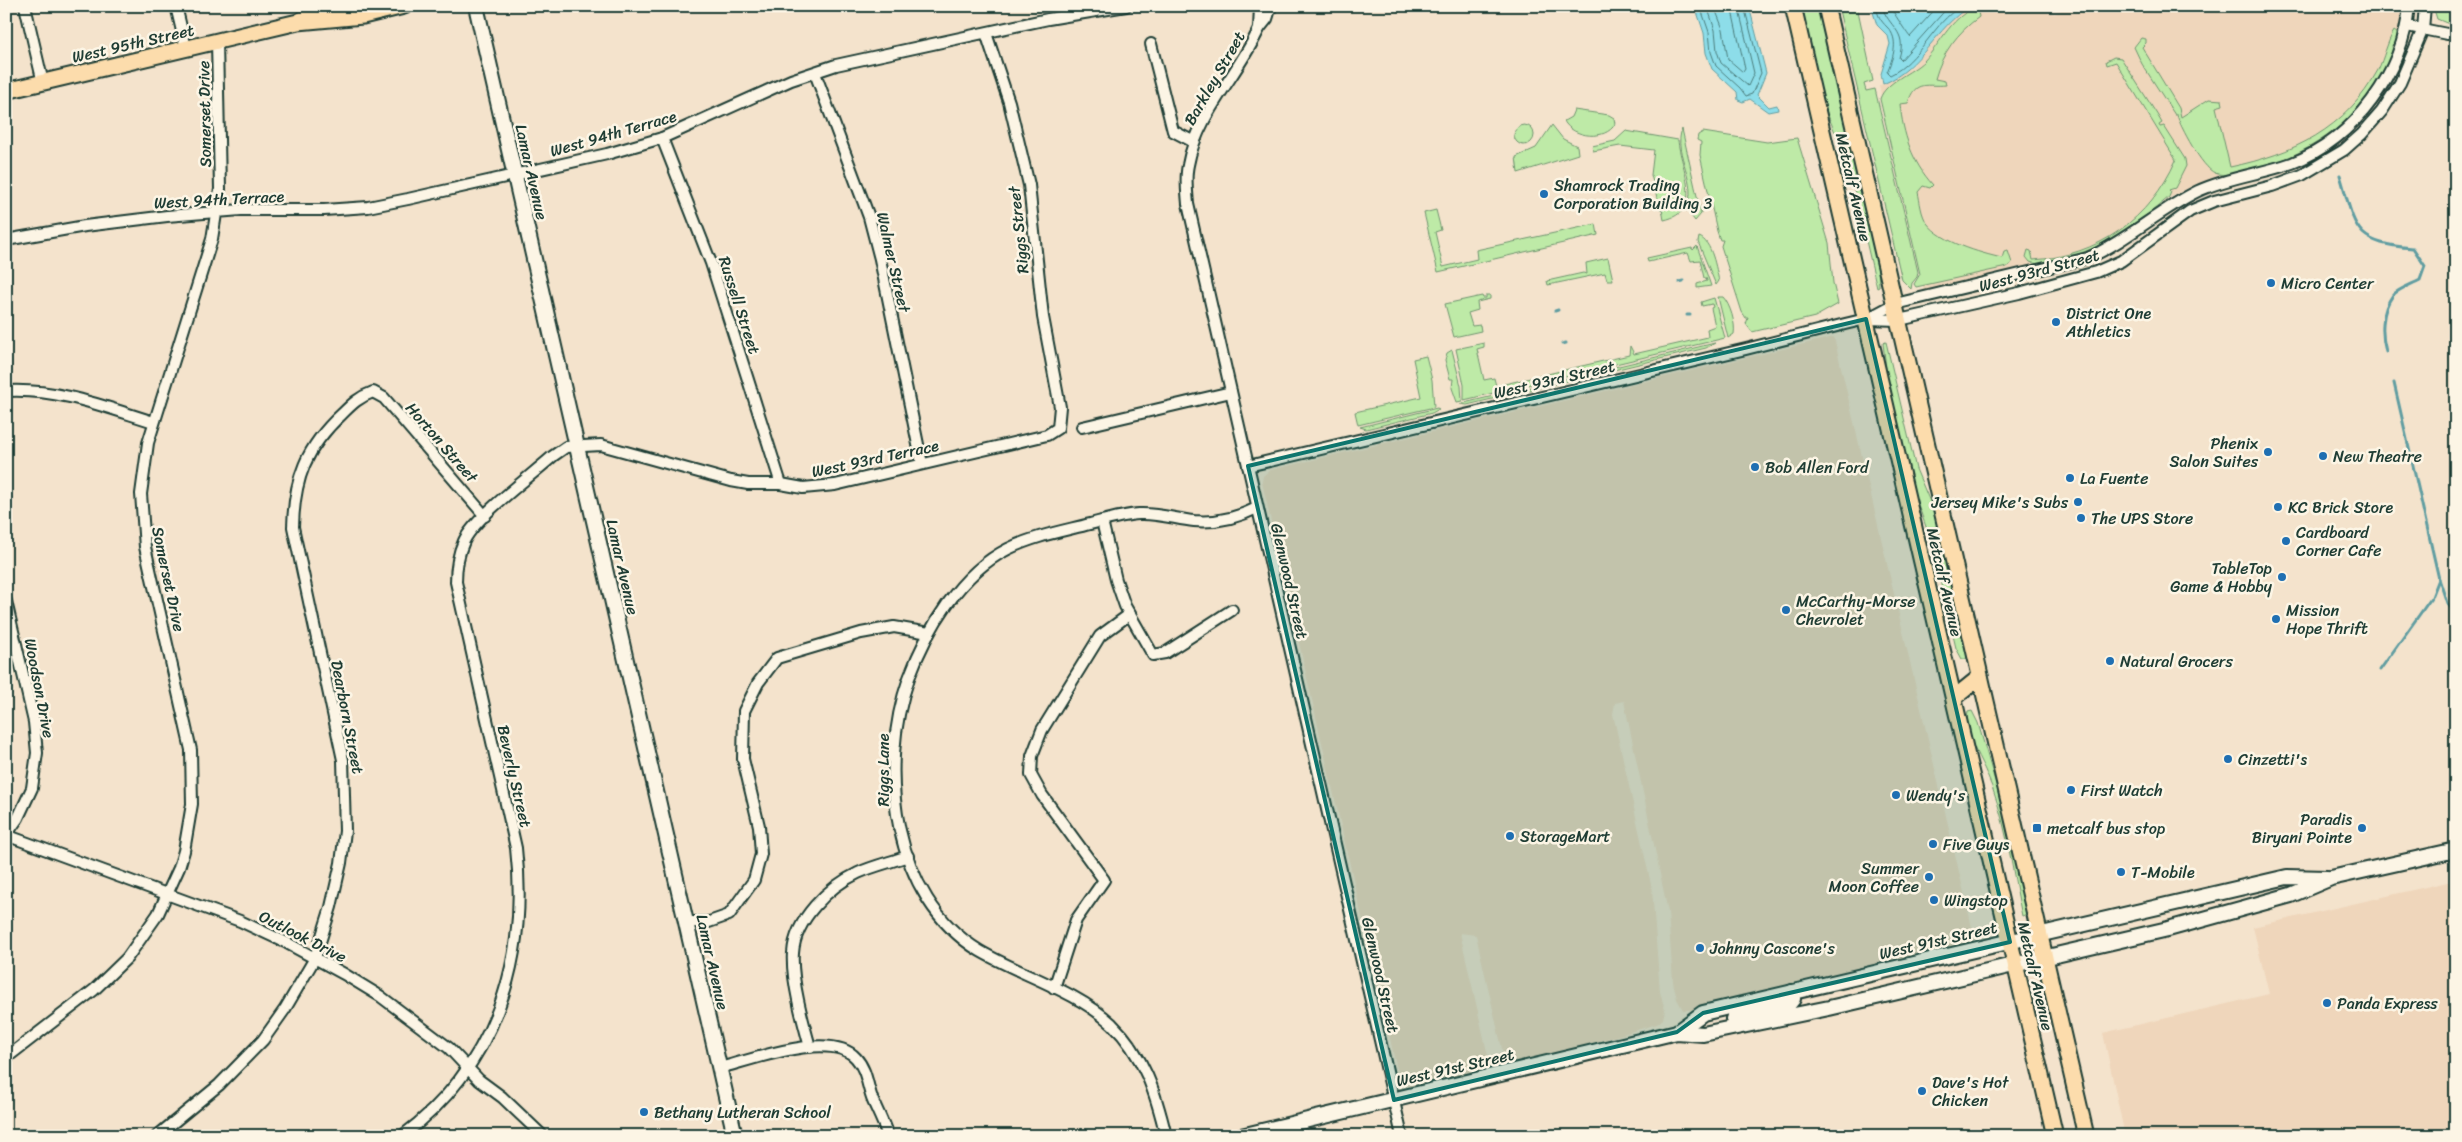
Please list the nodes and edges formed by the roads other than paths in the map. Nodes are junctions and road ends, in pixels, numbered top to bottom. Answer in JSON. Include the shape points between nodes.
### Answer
{"nodes":[{"id":1,"x":25,"y":6,"type":"edge"},
{"id":2,"x":176,"y":6,"type":"edge"},
{"id":3,"x":404,"y":6,"type":"edge"},
{"id":4,"x":476,"y":6,"type":"edge"},
{"id":5,"x":1126,"y":6,"type":"edge"},
{"id":6,"x":1260,"y":6,"type":"edge"},
{"id":7,"x":1270,"y":6,"type":"edge"},
{"id":8,"x":1793,"y":6,"type":"edge"},
{"id":9,"x":1826,"y":6,"type":"edge"},
{"id":10,"x":2409,"y":6,"type":"edge"},
{"id":11,"x":2425,"y":6,"type":"edge"},
{"id":12,"x":324,"y":7,"type":"edge"},
{"id":13,"x":298,"y":22,"type":"junction"},
{"id":14,"x":2407,"y":26,"type":"junction"},
{"id":15,"x":1259,"y":29,"type":"junction"},
{"id":16,"x":2423,"y":29,"type":"junction"},
{"id":17,"x":986,"y":33,"type":"junction"},
{"id":18,"x":2456,"y":33,"type":"edge"},
{"id":19,"x":217,"y":41,"type":"junction"},
{"id":20,"x":1151,"y":44,"type":"dead end"},
{"id":21,"x":186,"y":48,"type":"junction"},
{"id":22,"x":815,"y":72,"type":"junction"},
{"id":23,"x":43,"y":83,"type":"junction"},
{"id":24,"x":6,"y":91,"type":"edge"},
{"id":25,"x":662,"y":138,"type":"junction"},
{"id":26,"x":1194,"y":142,"type":"junction"},
{"id":27,"x":2300,"y":159,"type":"junction"},
{"id":28,"x":2307,"y":172,"type":"junction"},
{"id":29,"x":515,"y":175,"type":"junction"},
{"id":30,"x":216,"y":212,"type":"junction"},
{"id":31,"x":6,"y":240,"type":"edge"},
{"id":32,"x":1895,"y":304,"type":"junction"},
{"id":33,"x":1866,"y":319,"type":"junction"},
{"id":34,"x":1899,"y":320,"type":"junction"},
{"id":35,"x":6,"y":391,"type":"edge"},
{"id":36,"x":373,"y":392,"type":"joint"},
{"id":37,"x":1231,"y":392,"type":"junction"},
{"id":38,"x":154,"y":422,"type":"junction"},
{"id":39,"x":1082,"y":426,"type":"dead end"},
{"id":40,"x":1058,"y":428,"type":"joint"},
{"id":41,"x":578,"y":446,"type":"junction"},
{"id":42,"x":922,"y":464,"type":"junction"},
{"id":43,"x":1248,"y":466,"type":"junction"},
{"id":44,"x":781,"y":484,"type":"junction"},
{"id":45,"x":1257,"y":508,"type":"junction"},
{"id":46,"x":485,"y":516,"type":"junction"},
{"id":47,"x":1102,"y":521,"type":"junction"},
{"id":48,"x":6,"y":600,"type":"edge"},
{"id":49,"x":1232,"y":610,"type":"dead end"},
{"id":50,"x":1130,"y":614,"type":"junction"},
{"id":51,"x":929,"y":633,"type":"junction"},
{"id":52,"x":1980,"y":677,"type":"junction"},
{"id":53,"x":1984,"y":692,"type":"junction"},
{"id":54,"x":1954,"y":698,"type":"junction"},
{"id":55,"x":6,"y":835,"type":"edge"},
{"id":56,"x":2456,"y":850,"type":"edge"},
{"id":57,"x":908,"y":856,"type":"junction"},
{"id":58,"x":2331,"y":878,"type":"junction"},
{"id":59,"x":168,"y":895,"type":"junction"},
{"id":60,"x":686,"y":922,"type":"junction"},
{"id":61,"x":2039,"y":934,"type":"junction"},
{"id":62,"x":2010,"y":942,"type":"junction"},
{"id":63,"x":315,"y":958,"type":"junction"},
{"id":64,"x":2044,"y":958,"type":"junction"},
{"id":65,"x":2015,"y":964,"type":"junction"},
{"id":66,"x":1858,"y":976,"type":"junction"},
{"id":67,"x":1054,"y":988,"type":"junction"},
{"id":68,"x":1792,"y":992,"type":"junction"},
{"id":69,"x":1800,"y":1014,"type":"junction"},
{"id":70,"x":1677,"y":1032,"type":"junction"},
{"id":71,"x":1714,"y":1032,"type":"junction"},
{"id":72,"x":810,"y":1047,"type":"junction"},
{"id":73,"x":6,"y":1058,"type":"edge"},
{"id":74,"x":468,"y":1067,"type":"junction"},
{"id":75,"x":720,"y":1068,"type":"junction"},
{"id":76,"x":1394,"y":1100,"type":"junction"},
{"id":77,"x":157,"y":1136,"type":"edge"},
{"id":78,"x":402,"y":1136,"type":"edge"},
{"id":79,"x":544,"y":1136,"type":"edge"},
{"id":80,"x":735,"y":1136,"type":"edge"},
{"id":81,"x":888,"y":1136,"type":"edge"},
{"id":82,"x":1166,"y":1136,"type":"edge"},
{"id":83,"x":1241,"y":1136,"type":"edge"},
{"id":84,"x":1402,"y":1136,"type":"edge"},
{"id":85,"x":2055,"y":1136,"type":"edge"},
{"id":86,"x":2086,"y":1136,"type":"edge"}],
"edges":[{"from":1,"to":23,"type":"street"},
{"from":2,"to":21,"type":"street"},
{"from":3,"to":13,"type":"main road","name":"West 95th Street","via":[[363,16]]},
{"from":4,"to":29,"type":"street","name":"Lamar Avenue"},
{"from":5,"to":17,"type":"street","name":"West 94th Terrace"},
{"from":6,"to":15,"type":"street","name":"Barkley Street"},
{"from":7,"to":15,"type":"street","name":"Barkley Street","via":[[1267,20]]},
{"from":8,"to":33,"type":"main road","name":"Metcalf Avenue"},
{"from":9,"to":32,"type":"main road","name":"Metcalf Avenue"},
{"from":10,"to":14,"type":"street","name":"West 93rd Street"},
{"from":11,"to":16,"type":"street","name":"West 93rd Street"},
{"from":12,"to":13,"type":"main road","name":"West 95th Street"},
{"from":13,"to":19,"type":"main road","name":"West 95th Street"},
{"from":14,"to":16,"type":"street"},
{"from":14,"to":27,"type":"street","name":"West 93rd Street","via":[[2389,73],[2353,123]]},
{"from":15,"to":26,"type":"street","name":"Barkley Street","via":[[1202,123]]},
{"from":16,"to":18,"type":"street"},
{"from":16,"to":28,"type":"street","name":"West 93rd Street","via":[[2400,83],[2382,111],[2344,150]]},
{"from":17,"to":22,"type":"street","name":"West 94th Terrace"},
{"from":17,"to":40,"type":"street","name":"Riggs Street","via":[[1014,117],[1029,185],[1043,317],[1060,407]]},
{"from":19,"to":21,"type":"main road","name":"West 95th Street"},
{"from":19,"to":30,"type":"street","name":"Somerset Drive","via":[[220,189]]},
{"from":20,"to":26,"type":"street","via":[[1173,131]]},
{"from":21,"to":23,"type":"main road","name":"West 95th Street"},
{"from":22,"to":25,"type":"street","name":"West 94th Terrace"},
{"from":22,"to":42,"type":"street","name":"Walmer Street","via":[[871,224]]},
{"from":23,"to":24,"type":"main road","name":"West 95th Street"},
{"from":25,"to":29,"type":"street","name":"West 94th Terrace"},
{"from":25,"to":44,"type":"street","name":"Russell Street","via":[[711,262]]},
{"from":26,"to":37,"type":"street","name":"Glenwood Street","via":[[1188,166],[1188,204]]},
{"from":27,"to":28,"type":"street"},
{"from":27,"to":32,"type":"street","name":"West 93rd Street","via":[[2208,186],[2158,213],[2110,248],[2088,258]]},
{"from":28,"to":34,"type":"street","name":"West 93rd Street","via":[[2190,211],[2121,261],[2096,272]]},
{"from":29,"to":30,"type":"street","name":"West 94th Terrace","via":[[368,207]]},
{"from":29,"to":41,"type":"street","name":"Lamar Avenue"},
{"from":30,"to":31,"type":"street","name":"West 94th Terrace","via":[[85,226]]},
{"from":30,"to":38,"type":"street","name":"Somerset Drive","via":[[212,240]]},
{"from":32,"to":33,"type":"street","name":"West 93rd Street"},
{"from":32,"to":34,"type":"main road","name":"Metcalf Avenue"},
{"from":33,"to":34,"type":"street","name":"West 93rd Street"},
{"from":33,"to":43,"type":"street","name":"West 93rd Street"},
{"from":33,"to":54,"type":"main road","name":"Metcalf Avenue"},
{"from":34,"to":52,"type":"main road","name":"Metcalf Avenue"},
{"from":35,"to":38,"type":"street","via":[[55,393]]},
{"from":36,"to":46,"type":"street","name":"Horton Street","via":[[384,398]]},
{"from":36,"to":63,"type":"street","name":"Dearborn Street","via":[[360,397],[331,423],[312,448],[302,468],[293,503],[296,550],[335,716],[346,797],[341,863]]},
{"from":37,"to":39,"type":"street"},
{"from":37,"to":43,"type":"street","name":"Glenwood Street"},
{"from":38,"to":59,"type":"street","name":"Somerset Drive","via":[[145,458],[142,522],[191,750],[192,776],[188,834]]},
{"from":40,"to":42,"type":"street","name":"West 93rd Terrace","via":[[1047,435]]},
{"from":41,"to":44,"type":"street","name":"West 93rd Terrace","via":[[601,445],[731,481]]},
{"from":41,"to":46,"type":"street","name":"Beverly Street","via":[[566,447],[553,456]]},
{"from":41,"to":60,"type":"street","name":"Lamar Avenue"},
{"from":42,"to":44,"type":"street","name":"West 93rd Terrace","via":[[836,485],[803,488]]},
{"from":43,"to":45,"type":"street","name":"Glenwood Street"},
{"from":45,"to":47,"type":"street","name":"Riggs Lane","via":[[1237,518],[1214,521],[1156,514]]},
{"from":45,"to":76,"type":"street","name":"Glenwood Street"},
{"from":46,"to":74,"type":"street","name":"Beverly Street","via":[[462,545],[456,582],[516,848],[520,907],[516,945],[499,1009],[490,1033]]},
{"from":47,"to":50,"type":"street","via":[[1116,580]]},
{"from":47,"to":51,"type":"street","name":"Riggs Lane","via":[[1034,538],[995,557],[964,584]]},
{"from":48,"to":55,"type":"street","name":"Woodson Drive","via":[[38,753],[32,788]]},
{"from":49,"to":50,"type":"street","via":[[1165,653],[1154,655]]},
{"from":50,"to":67,"type":"street","via":[[1100,636],[1042,730],[1032,756],[1032,775],[1042,795],[1104,880],[1076,920]]},
{"from":51,"to":57,"type":"street","name":"Riggs Lane","via":[[905,690],[895,748],[897,814]]},
{"from":51,"to":60,"type":"street","via":[[894,627],[861,633],[777,658],[758,682],[744,711],[743,759],[759,826],[761,854],[754,880],[729,916],[709,922]]},
{"from":52,"to":53,"type":"main road","name":"Metcalf Avenue"},
{"from":52,"to":54,"type":"main road"},
{"from":53,"to":54,"type":"main road"},
{"from":53,"to":61,"type":"main road","name":"Metcalf Avenue"},
{"from":54,"to":62,"type":"main road","name":"Metcalf Avenue"},
{"from":55,"to":59,"type":"street","name":"Outlook Drive"},
{"from":56,"to":58,"type":"street","name":"West 91st Street"},
{"from":57,"to":67,"type":"street","name":"Riggs Lane","via":[[927,899],[958,935],[980,951]]},
{"from":57,"to":72,"type":"street","via":[[848,879],[828,894],[800,928],[792,960]]},
{"from":58,"to":61,"type":"street","name":"West 91st Street","via":[[2287,877]]},
{"from":58,"to":64,"type":"street","name":"West 91st Street","via":[[2291,895],[2168,929]]},
{"from":59,"to":63,"type":"street","name":"Outlook Drive","via":[[240,921]]},
{"from":59,"to":73,"type":"street","name":"Somerset Drive","via":[[148,931],[107,979]]},
{"from":60,"to":75,"type":"street","name":"Lamar Avenue"},
{"from":61,"to":62,"type":"street","name":"West 91st Street"},
{"from":61,"to":64,"type":"main road","name":"Metcalf Avenue"},
{"from":62,"to":65,"type":"main road","name":"Metcalf Avenue"},
{"from":62,"to":66,"type":"street","name":"West 91st Street"},
{"from":63,"to":74,"type":"street","name":"Outlook Drive","via":[[380,996],[449,1048]]},
{"from":63,"to":77,"type":"street","name":"Dearborn Street","via":[[263,1040],[225,1079]]},
{"from":64,"to":65,"type":"street","name":"West 91st Street"},
{"from":64,"to":86,"type":"main road","name":"Metcalf Avenue"},
{"from":65,"to":69,"type":"street","name":"West 91st Street"},
{"from":65,"to":85,"type":"main road","name":"Metcalf Avenue"},
{"from":66,"to":68,"type":"street","name":"West 91st Street"},
{"from":66,"to":69,"type":"street","via":[[1845,987],[1799,998]]},
{"from":67,"to":82,"type":"street","name":"Riggs Lane","via":[[1088,1006],[1127,1041],[1152,1085]]},
{"from":68,"to":70,"type":"street","name":"West 91st Street","via":[[1703,1013]]},
{"from":68,"to":71,"type":"street","via":[[1793,999],[1788,1005],[1718,1023]]},
{"from":69,"to":71,"type":"street","name":"West 91st Street"},
{"from":70,"to":71,"type":"street","name":"West 91st Street"},
{"from":70,"to":76,"type":"street","name":"West 91st Street"},
{"from":72,"to":75,"type":"street"},
{"from":72,"to":81,"type":"street","via":[[836,1046],[856,1058],[864,1070]]},
{"from":74,"to":78,"type":"street","name":"Beverly Street","via":[[439,1103]]},
{"from":74,"to":79,"type":"street","name":"Outlook Drive"},
{"from":75,"to":80,"type":"street","name":"Lamar Avenue"},
{"from":76,"to":83,"type":"street","name":"West 91st Street"},
{"from":76,"to":84,"type":"street","name":"Glenwood Street"}]}
